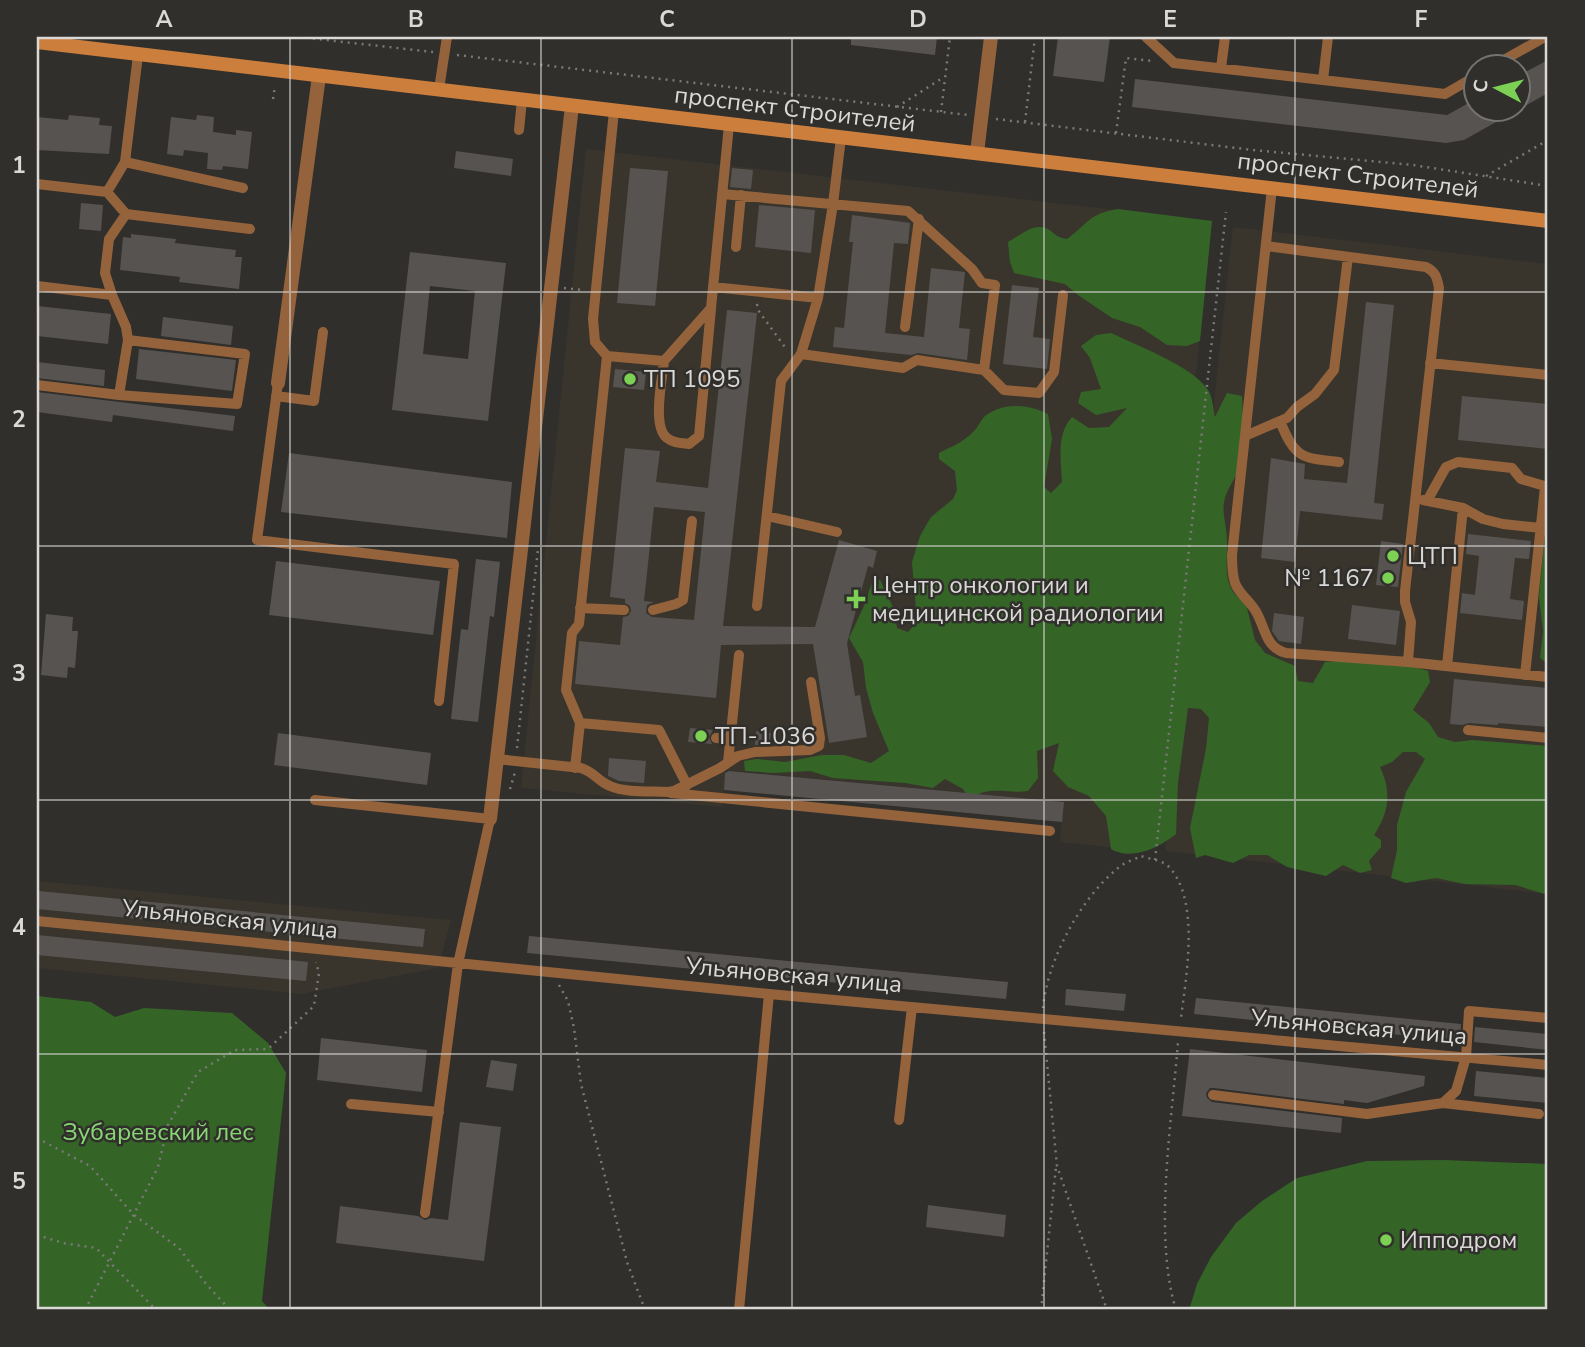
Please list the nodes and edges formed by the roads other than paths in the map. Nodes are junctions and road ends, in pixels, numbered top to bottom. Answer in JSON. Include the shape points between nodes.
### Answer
{"nodes":[{"id":1,"x":447,"y":37,"type":"edge"},
{"id":2,"x":991,"y":37,"type":"edge"},
{"id":3,"x":1146,"y":37,"type":"edge"},
{"id":4,"x":1225,"y":37,"type":"edge"},
{"id":5,"x":1328,"y":37,"type":"edge"},
{"id":6,"x":1545,"y":37,"type":"edge"},
{"id":7,"x":37,"y":42,"type":"edge"},
{"id":8,"x":75,"y":42,"type":"edge"},
{"id":9,"x":1518,"y":52,"type":"edge"},
{"id":10,"x":138,"y":55,"type":"junction"},
{"id":11,"x":1221,"y":68,"type":"junction"},
{"id":12,"x":319,"y":76,"type":"junction"},
{"id":13,"x":1323,"y":80,"type":"junction"},
{"id":14,"x":1462,"y":84,"type":"edge"},
{"id":15,"x":439,"y":89,"type":"junction"},
{"id":16,"x":522,"y":100,"type":"junction"},
{"id":17,"x":572,"y":106,"type":"junction"},
{"id":18,"x":614,"y":111,"type":"junction"},
{"id":19,"x":729,"y":125,"type":"junction"},
{"id":20,"x":519,"y":130,"type":"dead end"},
{"id":21,"x":841,"y":138,"type":"junction"},
{"id":22,"x":977,"y":153,"type":"junction"},
{"id":23,"x":125,"y":162,"type":"junction"},
{"id":24,"x":37,"y":184,"type":"edge"},
{"id":25,"x":243,"y":188,"type":"dead end"},
{"id":26,"x":1272,"y":188,"type":"junction"},
{"id":27,"x":107,"y":192,"type":"junction"},
{"id":28,"x":722,"y":194,"type":"junction"},
{"id":29,"x":741,"y":195,"type":"junction"},
{"id":30,"x":833,"y":204,"type":"junction"},
{"id":31,"x":126,"y":214,"type":"junction"},
{"id":32,"x":919,"y":219,"type":"junction"},
{"id":33,"x":1548,"y":221,"type":"edge"},
{"id":34,"x":250,"y":229,"type":"dead end"},
{"id":35,"x":1266,"y":246,"type":"junction"},
{"id":36,"x":736,"y":247,"type":"dead end"},
{"id":37,"x":1348,"y":257,"type":"junction"},
{"id":38,"x":37,"y":286,"type":"edge"},
{"id":39,"x":713,"y":286,"type":"junction"},
{"id":40,"x":112,"y":295,"type":"junction"},
{"id":41,"x":1063,"y":295,"type":"dead end"},
{"id":42,"x":818,"y":298,"type":"junction"},
{"id":43,"x":711,"y":308,"type":"junction"},
{"id":44,"x":905,"y":327,"type":"dead end"},
{"id":45,"x":323,"y":332,"type":"dead end"},
{"id":46,"x":128,"y":340,"type":"junction"},
{"id":47,"x":607,"y":356,"type":"junction"},
{"id":48,"x":798,"y":358,"type":"junction"},
{"id":49,"x":664,"y":361,"type":"junction"},
{"id":50,"x":1430,"y":363,"type":"junction"},
{"id":51,"x":984,"y":370,"type":"junction"},
{"id":52,"x":1548,"y":374,"type":"edge"},
{"id":53,"x":37,"y":385,"type":"edge"},
{"id":54,"x":277,"y":389,"type":"junction"},
{"id":55,"x":119,"y":395,"type":"junction"},
{"id":56,"x":1280,"y":421,"type":"junction"},
{"id":57,"x":1245,"y":436,"type":"junction"},
{"id":58,"x":1339,"y":462,"type":"dead end"},
{"id":59,"x":1546,"y":487,"type":"edge"},
{"id":60,"x":1415,"y":499,"type":"junction"},
{"id":61,"x":1427,"y":500,"type":"junction"},
{"id":62,"x":1463,"y":508,"type":"junction"},
{"id":63,"x":766,"y":516,"type":"junction"},
{"id":64,"x":692,"y":521,"type":"dead end"},
{"id":65,"x":1541,"y":528,"type":"junction"},
{"id":66,"x":838,"y":532,"type":"dead end"},
{"id":67,"x":757,"y":606,"type":"dead end"},
{"id":68,"x":580,"y":608,"type":"junction"},
{"id":69,"x":624,"y":610,"type":"dead end"},
{"id":70,"x":653,"y":610,"type":"dead end"},
{"id":71,"x":739,"y":655,"type":"dead end"},
{"id":72,"x":1408,"y":662,"type":"junction"},
{"id":73,"x":1447,"y":666,"type":"junction"},
{"id":74,"x":1525,"y":675,"type":"junction"},
{"id":75,"x":1548,"y":677,"type":"edge"},
{"id":76,"x":811,"y":682,"type":"dead end"},
{"id":77,"x":439,"y":701,"type":"dead end"},
{"id":78,"x":580,"y":723,"type":"junction"},
{"id":79,"x":1468,"y":730,"type":"dead end"},
{"id":80,"x":716,"y":738,"type":"dead end"},
{"id":81,"x":1548,"y":738,"type":"edge"},
{"id":82,"x":730,"y":739,"type":"junction"},
{"id":83,"x":497,"y":759,"type":"junction"},
{"id":84,"x":729,"y":762,"type":"junction"},
{"id":85,"x":575,"y":768,"type":"junction"},
{"id":86,"x":687,"y":785,"type":"junction"},
{"id":87,"x":668,"y":792,"type":"junction"},
{"id":88,"x":315,"y":800,"type":"dead end"},
{"id":89,"x":490,"y":819,"type":"junction"},
{"id":90,"x":1050,"y":831,"type":"dead end"},
{"id":91,"x":37,"y":920,"type":"edge"},
{"id":92,"x":457,"y":964,"type":"junction"},
{"id":93,"x":769,"y":994,"type":"junction"},
{"id":94,"x":912,"y":1007,"type":"junction"},
{"id":95,"x":1548,"y":1018,"type":"edge"},
{"id":96,"x":1466,"y":1057,"type":"junction"},
{"id":97,"x":1548,"y":1065,"type":"edge"},
{"id":98,"x":1213,"y":1095,"type":"dead end"},
{"id":99,"x":1443,"y":1103,"type":"junction"},
{"id":100,"x":351,"y":1104,"type":"dead end"},
{"id":101,"x":439,"y":1112,"type":"junction"},
{"id":102,"x":1539,"y":1114,"type":"dead end"},
{"id":103,"x":899,"y":1120,"type":"dead end"},
{"id":104,"x":425,"y":1213,"type":"dead end"},
{"id":105,"x":739,"y":1310,"type":"edge"}],
"edges":[{"from":1,"to":15,"type":"lane"},
{"from":2,"to":22,"type":"street"},
{"from":3,"to":11,"type":"lane","via":[[1174,63]]},
{"from":4,"to":11,"type":"lane"},
{"from":5,"to":13,"type":"lane"},
{"from":6,"to":9,"type":"lane"},
{"from":7,"to":8,"type":"main road","name":"проспект Строителей"},
{"from":8,"to":10,"type":"main road","name":"проспект Строителей"},
{"from":10,"to":12,"type":"main road","name":"проспект Строителей"},
{"from":10,"to":23,"type":"lane"},
{"from":11,"to":13,"type":"lane"},
{"from":12,"to":15,"type":"main road","name":"проспект Строителей"},
{"from":12,"to":54,"type":"street"},
{"from":13,"to":14,"type":"lane","via":[[1445,94]]},
{"from":15,"to":16,"type":"main road","name":"проспект Строителей"},
{"from":16,"to":17,"type":"main road","name":"проспект Строителей"},
{"from":16,"to":20,"type":"lane"},
{"from":17,"to":18,"type":"main road","name":"проспект Строителей"},
{"from":17,"to":83,"type":"street"},
{"from":18,"to":19,"type":"main road","name":"проспект Строителей"},
{"from":18,"to":47,"type":"lane","via":[[593,319],[596,342]]},
{"from":19,"to":21,"type":"main road","name":"проспект Строителей"},
{"from":19,"to":28,"type":"lane"},
{"from":21,"to":22,"type":"main road","name":"проспект Строителей"},
{"from":21,"to":30,"type":"lane"},
{"from":22,"to":26,"type":"main road","name":"проспект Строителей"},
{"from":23,"to":25,"type":"lane"},
{"from":23,"to":27,"type":"lane"},
{"from":24,"to":27,"type":"lane"},
{"from":26,"to":33,"type":"main road","name":"проспект Строителей"},
{"from":26,"to":35,"type":"lane"},
{"from":27,"to":31,"type":"lane"},
{"from":28,"to":29,"type":"lane"},
{"from":28,"to":39,"type":"lane"},
{"from":29,"to":30,"type":"lane"},
{"from":29,"to":36,"type":"lane"},
{"from":30,"to":32,"type":"lane","via":[[908,211]]},
{"from":30,"to":42,"type":"lane"},
{"from":31,"to":34,"type":"lane"},
{"from":31,"to":40,"type":"lane","via":[[109,239],[105,273]]},
{"from":32,"to":44,"type":"lane"},
{"from":32,"to":51,"type":"lane","via":[[982,283],[995,285]]},
{"from":35,"to":37,"type":"lane"},
{"from":35,"to":57,"type":"lane"},
{"from":37,"to":50,"type":"lane","via":[[1433,271],[1439,288]]},
{"from":37,"to":56,"type":"lane","via":[[1334,370],[1315,394]]},
{"from":38,"to":40,"type":"lane"},
{"from":39,"to":42,"type":"lane"},
{"from":39,"to":43,"type":"lane"},
{"from":40,"to":46,"type":"lane"},
{"from":41,"to":51,"type":"lane","via":[[1054,372],[1039,393],[1004,390]]},
{"from":42,"to":48,"type":"lane"},
{"from":43,"to":49,"type":"lane"},
{"from":43,"to":49,"type":"lane","via":[[699,436],[689,444],[665,437],[658,426]]},
{"from":45,"to":54,"type":"lane","via":[[314,401]]},
{"from":46,"to":55,"type":"lane"},
{"from":46,"to":55,"type":"lane","via":[[245,354],[237,404]]},
{"from":47,"to":49,"type":"lane"},
{"from":47,"to":68,"type":"lane"},
{"from":48,"to":51,"type":"lane","via":[[903,368],[918,360]]},
{"from":48,"to":63,"type":"lane","via":[[781,381]]},
{"from":50,"to":52,"type":"lane"},
{"from":50,"to":60,"type":"lane"},
{"from":53,"to":55,"type":"lane"},
{"from":54,"to":77,"type":"lane","via":[[257,540],[454,564]]},
{"from":56,"to":57,"type":"lane"},
{"from":56,"to":58,"type":"lane","via":[[1293,449]]},
{"from":57,"to":72,"type":"lane","via":[[1233,576],[1257,612],[1270,644],[1286,653]]},
{"from":59,"to":61,"type":"lane","via":[[1521,479],[1512,468],[1458,462],[1446,467]]},
{"from":59,"to":65,"type":"lane"},
{"from":60,"to":61,"type":"lane"},
{"from":60,"to":72,"type":"lane","via":[[1405,590],[1410,622]]},
{"from":61,"to":62,"type":"lane"},
{"from":62,"to":65,"type":"lane","via":[[1483,519]]},
{"from":62,"to":73,"type":"lane"},
{"from":63,"to":66,"type":"lane"},
{"from":63,"to":67,"type":"lane"},
{"from":64,"to":70,"type":"lane","via":[[683,600]]},
{"from":65,"to":74,"type":"lane"},
{"from":68,"to":69,"type":"lane"},
{"from":68,"to":78,"type":"lane","via":[[579,624],[572,633],[566,690]]},
{"from":71,"to":82,"type":"lane"},
{"from":72,"to":73,"type":"lane"},
{"from":73,"to":74,"type":"lane"},
{"from":74,"to":75,"type":"lane"},
{"from":76,"to":84,"type":"lane","via":[[819,746],[755,752]]},
{"from":78,"to":85,"type":"lane"},
{"from":78,"to":86,"type":"lane","via":[[659,730]]},
{"from":79,"to":81,"type":"lane"},
{"from":80,"to":82,"type":"lane"},
{"from":82,"to":84,"type":"lane"},
{"from":83,"to":85,"type":"lane"},
{"from":83,"to":89,"type":"street"},
{"from":84,"to":86,"type":"lane"},
{"from":85,"to":87,"type":"lane","via":[[594,772],[615,788]]},
{"from":86,"to":87,"type":"lane"},
{"from":87,"to":90,"type":"lane"},
{"from":88,"to":89,"type":"lane"},
{"from":89,"to":92,"type":"lane"},
{"from":91,"to":92,"type":"lane","name":"Ульяновская улица"},
{"from":92,"to":93,"type":"lane","name":"Ульяновская улица"},
{"from":92,"to":101,"type":"lane"},
{"from":93,"to":94,"type":"lane","name":"Ульяновская улица"},
{"from":93,"to":105,"type":"lane"},
{"from":94,"to":96,"type":"lane","name":"Ульяновская улица"},
{"from":94,"to":103,"type":"lane"},
{"from":95,"to":96,"type":"lane","via":[[1469,1011]]},
{"from":96,"to":97,"type":"lane","name":"Ульяновская улица"},
{"from":96,"to":99,"type":"lane","via":[[1456,1091]]},
{"from":98,"to":99,"type":"lane","via":[[1367,1114]]},
{"from":99,"to":102,"type":"lane"},
{"from":100,"to":101,"type":"lane"},
{"from":101,"to":104,"type":"lane"}]}
